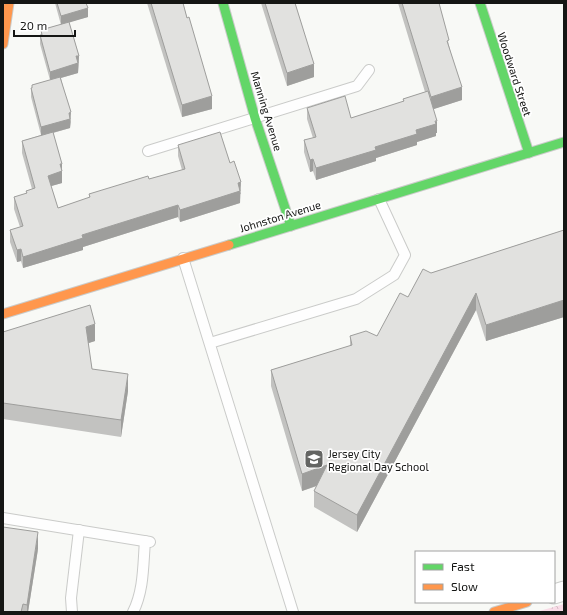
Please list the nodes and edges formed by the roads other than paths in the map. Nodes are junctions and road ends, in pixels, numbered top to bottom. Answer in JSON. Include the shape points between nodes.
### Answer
{"nodes":[{"id":1,"x":9,"y":3,"type":"edge"},
{"id":2,"x":223,"y":3,"type":"edge"},
{"id":3,"x":480,"y":3,"type":"edge"},
{"id":4,"x":3,"y":44,"type":"edge"},
{"id":5,"x":369,"y":70,"type":"dead end"},
{"id":6,"x":255,"y":118,"type":"junction"},
{"id":7,"x":564,"y":142,"type":"edge"},
{"id":8,"x":148,"y":150,"type":"dead end"},
{"id":9,"x":529,"y":153,"type":"junction"},
{"id":10,"x":379,"y":199,"type":"junction"},
{"id":11,"x":290,"y":226,"type":"junction"},
{"id":12,"x":183,"y":258,"type":"junction"},
{"id":13,"x":3,"y":314,"type":"edge"},
{"id":14,"x":210,"y":343,"type":"junction"},
{"id":15,"x":3,"y":518,"type":"edge"},
{"id":16,"x":79,"y":530,"type":"junction"},
{"id":17,"x":524,"y":603,"type":"edge"},
{"id":18,"x":72,"y":612,"type":"edge"},
{"id":19,"x":134,"y":612,"type":"edge"},
{"id":20,"x":293,"y":612,"type":"edge"},
{"id":21,"x":494,"y":612,"type":"edge"}],
"edges":[{"from":1,"to":4,"type":"street"},
{"from":2,"to":6,"type":"street","name":"Manning Avenue"},
{"from":3,"to":9,"type":"street","name":"Woodward Street"},
{"from":5,"to":6,"type":"lane","via":[[357,86]]},
{"from":6,"to":8,"type":"lane"},
{"from":6,"to":11,"type":"street","name":"Manning Avenue"},
{"from":7,"to":9,"type":"street","name":"Johnston Avenue"},
{"from":9,"to":10,"type":"street","name":"Johnston Avenue"},
{"from":10,"to":11,"type":"street","name":"Johnston Avenue"},
{"from":10,"to":14,"type":"lane","via":[[405,255],[394,275],[356,299]]},
{"from":11,"to":12,"type":"street","name":"Johnston Avenue"},
{"from":12,"to":13,"type":"street","name":"Johnston Avenue"},
{"from":12,"to":14,"type":"lane"},
{"from":14,"to":20,"type":"lane"},
{"from":15,"to":16,"type":"lane"},
{"from":16,"to":18,"type":"lane","via":[[71,598]]},
{"from":16,"to":19,"type":"lane","via":[[147,541],[139,601]]},
{"from":17,"to":21,"type":"street"}]}
